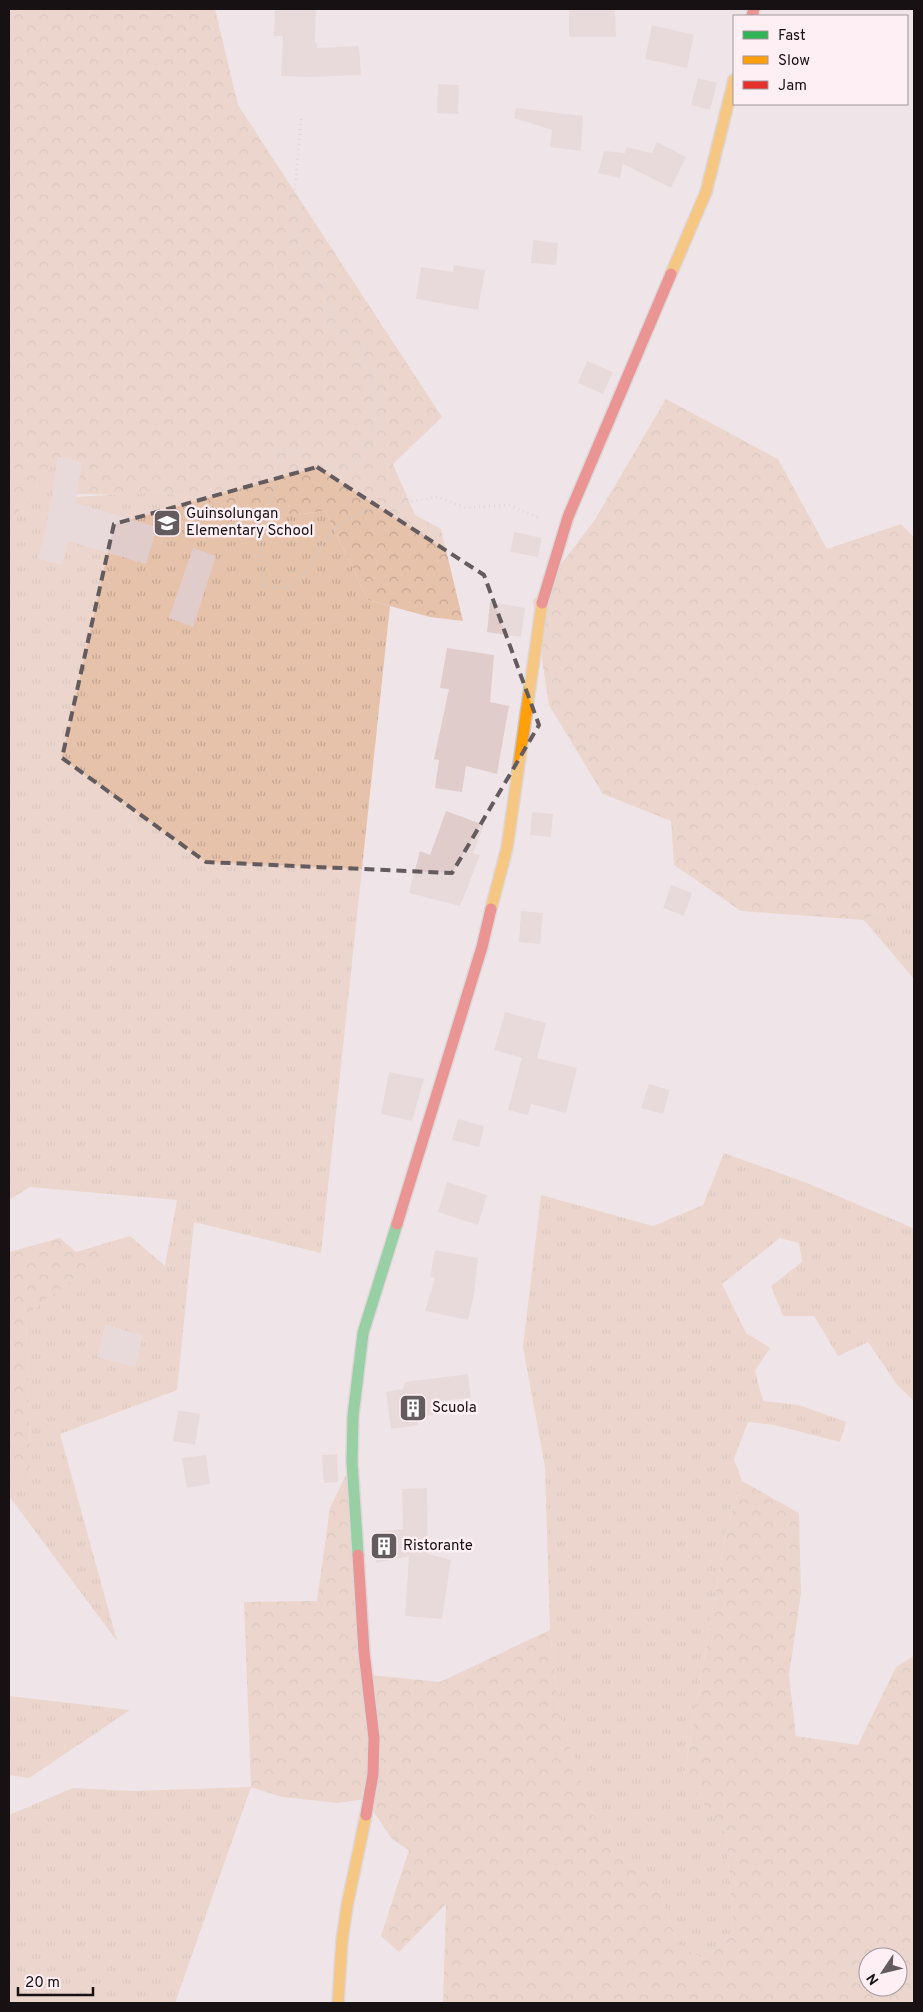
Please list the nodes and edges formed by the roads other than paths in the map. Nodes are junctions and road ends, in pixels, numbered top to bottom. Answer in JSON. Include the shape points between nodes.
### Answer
{"nodes":[{"id":1,"x":733,"y":84,"type":"edge"},
{"id":2,"x":338,"y":2003,"type":"edge"}],
"edges":[{"from":1,"to":2,"type":"street","via":[[706,192],[568,517],[542,600],[507,848],[482,946],[363,1334],[353,1416],[352,1462],[364,1652],[374,1738],[373,1765],[362,1842],[347,1906]]}]}
